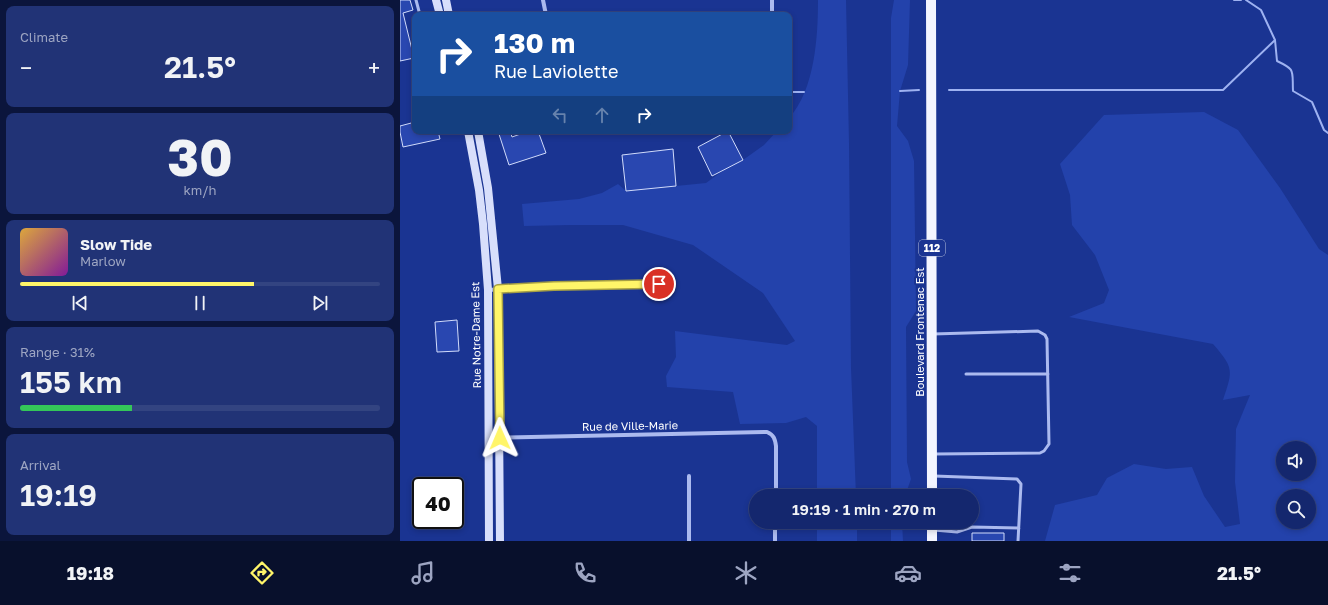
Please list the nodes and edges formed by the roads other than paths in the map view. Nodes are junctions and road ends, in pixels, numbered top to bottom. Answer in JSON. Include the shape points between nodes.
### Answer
{"nodes":[{"id":1,"x":416,"y":0,"type":"edge"},
{"id":2,"x":436,"y":0,"type":"edge"},
{"id":3,"x":446,"y":0,"type":"edge"},
{"id":4,"x":543,"y":0,"type":"edge"},
{"id":5,"x":772,"y":0,"type":"edge"},
{"id":6,"x":932,"y":0,"type":"edge"},
{"id":7,"x":419,"y":12,"type":"edge"},
{"id":8,"x":437,"y":12,"type":"edge"},
{"id":9,"x":449,"y":12,"type":"edge"},
{"id":10,"x":545,"y":12,"type":"edge"},
{"id":11,"x":772,"y":12,"type":"edge"},
{"id":12,"x":469,"y":134,"type":"edge"},
{"id":13,"x":479,"y":134,"type":"edge"},
{"id":14,"x":659,"y":284,"type":"dead end"},
{"id":15,"x":498,"y":289,"type":"junction"},
{"id":16,"x":488,"y":290,"type":"junction"},
{"id":17,"x":932,"y":334,"type":"junction"},
{"id":18,"x":488,"y":345,"type":"junction"},
{"id":19,"x":498,"y":346,"type":"junction"},
{"id":20,"x":966,"y":374,"type":"dead end"},
{"id":21,"x":1048,"y":374,"type":"junction"},
{"id":22,"x":488,"y":438,"type":"junction"},
{"id":23,"x":500,"y":438,"type":"junction"},
{"id":24,"x":932,"y":454,"type":"junction"},
{"id":25,"x":689,"y":476,"type":"dead end"},
{"id":26,"x":932,"y":476,"type":"junction"},
{"id":27,"x":776,"y":489,"type":"edge"},
{"id":28,"x":932,"y":489,"type":"edge"},
{"id":29,"x":979,"y":527,"type":"edge"},
{"id":30,"x":1019,"y":528,"type":"junction"},
{"id":31,"x":775,"y":529,"type":"edge"},
{"id":32,"x":932,"y":529,"type":"edge"},
{"id":33,"x":944,"y":529,"type":"edge"},
{"id":34,"x":966,"y":529,"type":"edge"},
{"id":35,"x":489,"y":541,"type":"edge"},
{"id":36,"x":500,"y":541,"type":"edge"},
{"id":37,"x":689,"y":541,"type":"edge"},
{"id":38,"x":775,"y":541,"type":"edge"},
{"id":39,"x":932,"y":541,"type":"edge"},
{"id":40,"x":1018,"y":541,"type":"edge"}],
"edges":[{"from":1,"to":7,"type":"lane"},
{"from":2,"to":8,"type":"street"},
{"from":3,"to":9,"type":"street"},
{"from":4,"to":10,"type":"street"},
{"from":5,"to":11,"type":"street"},
{"from":6,"to":17,"type":"main road","name":"Boulevard Frontenac Est","number":"112"},
{"from":12,"to":16,"type":"street","name":"Rue Notre-Dame Est","via":[[479,190]]},
{"from":13,"to":15,"type":"street","name":"Rue Notre-Dame Est","via":[[488,188]]},
{"from":14,"to":15,"type":"street"},
{"from":15,"to":16,"type":"street"},
{"from":15,"to":19,"type":"street","name":"Rue Notre-Dame Est"},
{"from":16,"to":18,"type":"street","name":"Rue Notre-Dame Est"},
{"from":17,"to":21,"type":"lane","via":[[1038,331],[1046,335],[1047,339]]},
{"from":17,"to":24,"type":"main road","name":"Boulevard Frontenac Est","number":"112"},
{"from":18,"to":19,"type":"lane"},
{"from":18,"to":22,"type":"street","name":"Rue Notre-Dame Est"},
{"from":19,"to":23,"type":"street","name":"Rue Notre-Dame Est"},
{"from":20,"to":21,"type":"lane"},
{"from":21,"to":24,"type":"lane","via":[[1049,444],[1044,451],[1024,454]]},
{"from":22,"to":23,"type":"street","name":"Rue de Ville-Marie"},
{"from":22,"to":35,"type":"street","name":"Rue Notre-Dame Est"},
{"from":23,"to":27,"type":"street","name":"Rue de Ville-Marie","via":[[767,432],[773,434],[776,446]]},
{"from":23,"to":36,"type":"street","name":"Rue Notre-Dame Est"},
{"from":24,"to":26,"type":"main road","name":"Boulevard Frontenac Est","number":"112"},
{"from":25,"to":37,"type":"street"},
{"from":26,"to":28,"type":"main road","name":"Boulevard Frontenac Est","number":"112"},
{"from":26,"to":30,"type":"lane","via":[[1017,479],[1021,484]]},
{"from":29,"to":30,"type":"lane"},
{"from":30,"to":40,"type":"lane"},
{"from":31,"to":38,"type":"street"},
{"from":32,"to":39,"type":"main road"},
{"from":33,"to":34,"type":"lane","via":[[957,532]]}]}
